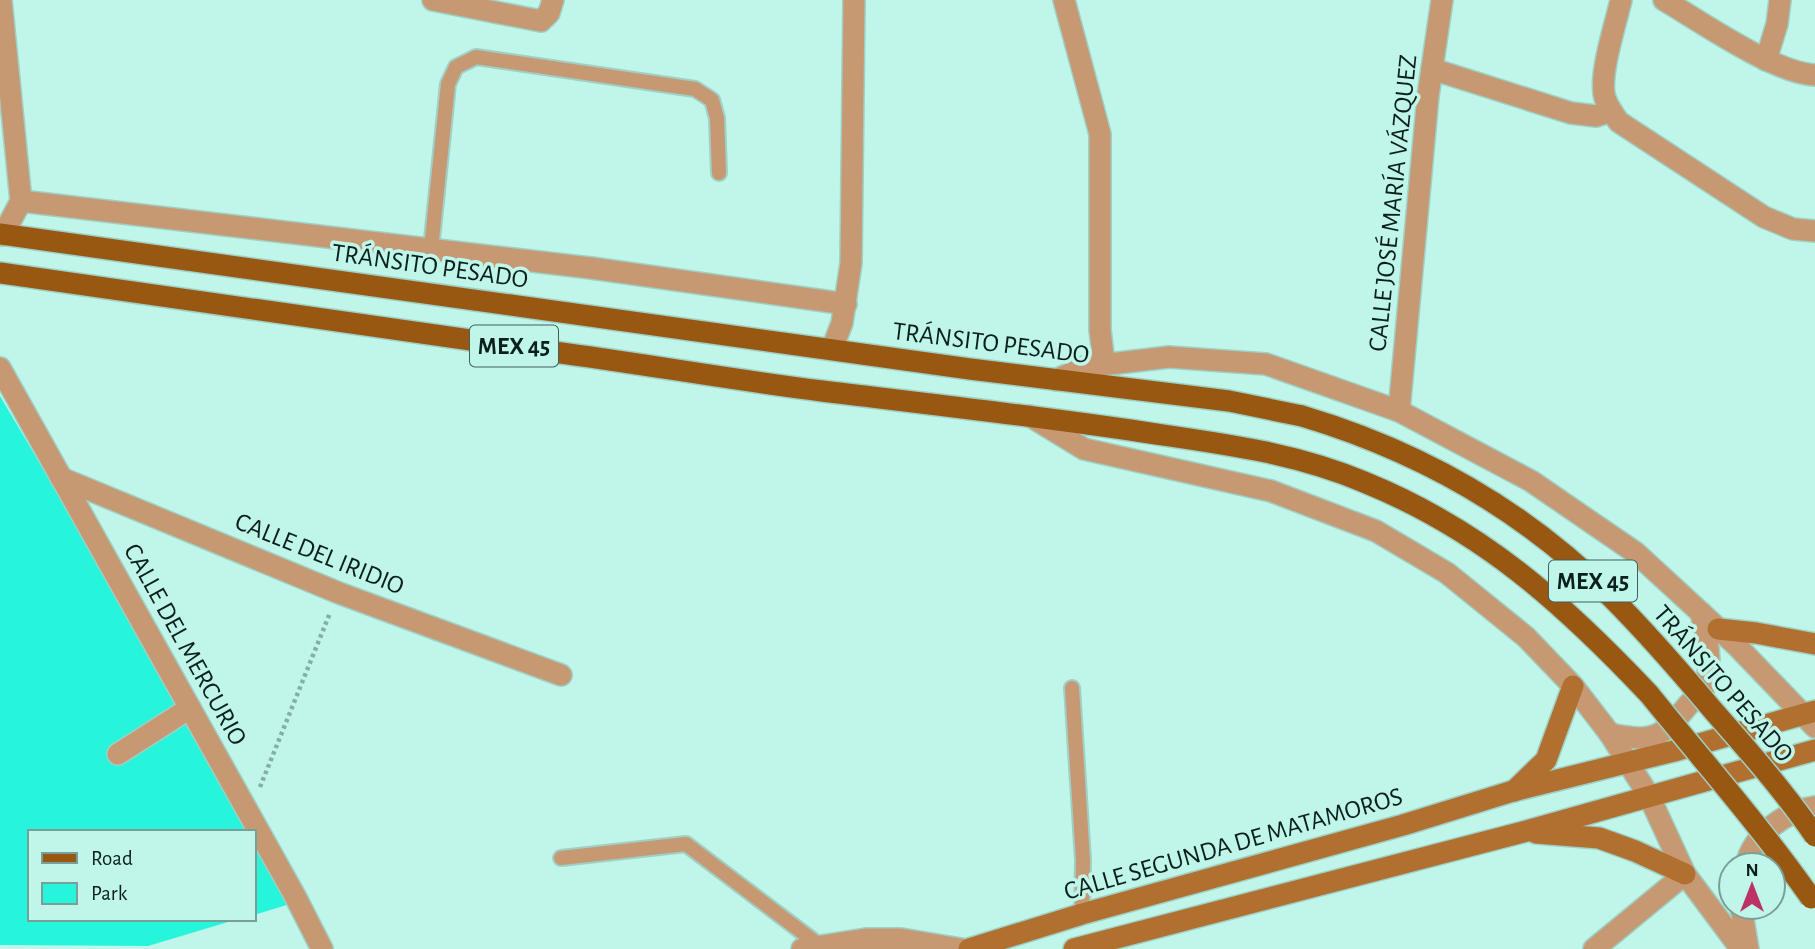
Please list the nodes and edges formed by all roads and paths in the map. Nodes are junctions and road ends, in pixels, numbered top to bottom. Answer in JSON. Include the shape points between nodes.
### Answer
{"nodes":[{"id":1,"x":1,"y":0,"type":"edge"},
{"id":2,"x":433,"y":0,"type":"edge"},
{"id":3,"x":553,"y":0,"type":"edge"},
{"id":4,"x":854,"y":0,"type":"edge"},
{"id":5,"x":1065,"y":0,"type":"edge"},
{"id":6,"x":1442,"y":0,"type":"edge"},
{"id":7,"x":1621,"y":0,"type":"edge"},
{"id":8,"x":1664,"y":0,"type":"edge"},
{"id":9,"x":1780,"y":0,"type":"edge"},
{"id":10,"x":1766,"y":60,"type":"junction"},
{"id":11,"x":1432,"y":69,"type":"junction"},
{"id":12,"x":1815,"y":75,"type":"edge"},
{"id":13,"x":1611,"y":111,"type":"junction"},
{"id":14,"x":719,"y":173,"type":"dead end"},
{"id":15,"x":21,"y":201,"type":"junction"},
{"id":16,"x":1815,"y":231,"type":"edge"},
{"id":17,"x":1,"y":234,"type":"edge"},
{"id":18,"x":431,"y":249,"type":"junction"},
{"id":19,"x":0,"y":273,"type":"edge"},
{"id":20,"x":846,"y":304,"type":"junction"},
{"id":21,"x":832,"y":349,"type":"junction"},
{"id":22,"x":1104,"y":363,"type":"junction"},
{"id":23,"x":0,"y":368,"type":"edge"},
{"id":24,"x":1056,"y":380,"type":"junction"},
{"id":25,"x":1399,"y":411,"type":"junction"},
{"id":26,"x":1028,"y":415,"type":"junction"},
{"id":27,"x":61,"y":478,"type":"junction"},
{"id":28,"x":339,"y":593,"type":"junction"},
{"id":29,"x":1701,"y":613,"type":"junction"},
{"id":30,"x":1718,"y":629,"type":"junction"},
{"id":31,"x":1815,"y":644,"type":"edge"},
{"id":32,"x":561,"y":675,"type":"dead end"},
{"id":33,"x":1573,"y":686,"type":"junction"},
{"id":34,"x":1072,"y":688,"type":"dead end"},
{"id":35,"x":190,"y":708,"type":"junction"},
{"id":36,"x":1810,"y":717,"type":"edge"},
{"id":37,"x":1610,"y":734,"type":"junction"},
{"id":38,"x":1815,"y":750,"type":"edge"},
{"id":39,"x":118,"y":754,"type":"dead end"},
{"id":40,"x":1627,"y":762,"type":"junction"},
{"id":41,"x":1513,"y":792,"type":"junction"},
{"id":42,"x":1649,"y":796,"type":"junction"},
{"id":43,"x":1815,"y":807,"type":"edge"},
{"id":44,"x":249,"y":814,"type":"junction"},
{"id":45,"x":1523,"y":832,"type":"junction"},
{"id":46,"x":1815,"y":836,"type":"edge"},
{"id":47,"x":1753,"y":851,"type":"edge"},
{"id":48,"x":561,"y":858,"type":"dead end"},
{"id":49,"x":1685,"y":874,"type":"junction"},
{"id":50,"x":1815,"y":905,"type":"edge"},
{"id":51,"x":1082,"y":914,"type":"junction"},
{"id":52,"x":1743,"y":921,"type":"edge"},
{"id":53,"x":811,"y":947,"type":"edge"},
{"id":54,"x":322,"y":949,"type":"edge"},
{"id":55,"x":961,"y":949,"type":"edge"},
{"id":56,"x":969,"y":949,"type":"edge"},
{"id":57,"x":1074,"y":949,"type":"edge"},
{"id":58,"x":1594,"y":949,"type":"edge"},
{"id":59,"x":1741,"y":949,"type":"edge"},
{"id":60,"x":1748,"y":949,"type":"edge"}],
"edges":[{"from":1,"to":15,"type":"street"},
{"from":2,"to":3,"type":"street","via":[[541,21],[550,13]]},
{"from":4,"to":20,"type":"street","via":[[851,263]]},
{"from":5,"to":22,"type":"street","via":[[1100,134]]},
{"from":6,"to":11,"type":"street","name":"CALLE JOSÉ MARÍA VÁZQUEZ"},
{"from":7,"to":13,"type":"street","via":[[1603,79]]},
{"from":8,"to":10,"type":"street"},
{"from":9,"to":10,"type":"street"},
{"from":10,"to":12,"type":"street"},
{"from":11,"to":13,"type":"street","via":[[1571,113],[1597,116]]},
{"from":11,"to":25,"type":"street","name":"CALLE JOSÉ MARÍA VÁZQUEZ"},
{"from":13,"to":16,"type":"street","via":[[1619,122],[1764,217],[1793,229]]},
{"from":14,"to":18,"type":"lane","via":[[712,100],[695,89],[476,57],[456,67],[448,84]]},
{"from":15,"to":17,"type":"street"},
{"from":15,"to":18,"type":"street"},
{"from":17,"to":21,"type":"main road","name":"TRÁNSITO PESADO","number":"MEX 45"},
{"from":18,"to":20,"type":"street"},
{"from":19,"to":26,"type":"main road","number":"MEX 45","via":[[817,390]]},
{"from":20,"to":21,"type":"street"},
{"from":21,"to":24,"type":"main road","name":"TRÁNSITO PESADO","number":"MEX 45"},
{"from":22,"to":24,"type":"street"},
{"from":22,"to":25,"type":"street","via":[[1169,357],[1266,364]]},
{"from":23,"to":27,"type":"street","name":"CALLE DEL MERCURIO"},
{"from":24,"to":46,"type":"main road","name":"TRÁNSITO PESADO","number":"MEX 45","bridge":true,"via":[[1229,401],[1302,416],[1396,449],[1486,498],[1544,538],[1610,596],[1684,676]]},
{"from":25,"to":29,"type":"street","via":[[1531,481],[1636,553]]},
{"from":26,"to":33,"type":"street","via":[[1084,449],[1271,491],[1376,531],[1447,573],[1526,637]]},
{"from":26,"to":50,"type":"main road","number":"MEX 45","bridge":true,"via":[[1256,449],[1303,461],[1363,481],[1466,533],[1544,592],[1649,694],[1760,828]]},
{"from":27,"to":28,"type":"street","name":"CALLE DEL IRIDIO"},
{"from":27,"to":35,"type":"street","name":"CALLE DEL MERCURIO"},
{"from":28,"to":32,"type":"street","name":"CALLE DEL IRIDIO"},
{"from":28,"to":44,"type":"path"},
{"from":29,"to":30,"type":"street"},
{"from":29,"to":37,"type":"street","via":[[1709,654],[1706,685],[1657,736]]},
{"from":30,"to":31,"type":"main road"},
{"from":30,"to":36,"type":"street"},
{"from":33,"to":37,"type":"street"},
{"from":33,"to":41,"type":"main road","via":[[1546,760]]},
{"from":34,"to":51,"type":"lane"},
{"from":35,"to":39,"type":"street"},
{"from":35,"to":44,"type":"street","name":"CALLE DEL MERCURIO"},
{"from":36,"to":40,"type":"main road","name":"CALLE SEGUNDA DE MATAMOROS"},
{"from":37,"to":40,"type":"street"},
{"from":38,"to":42,"type":"main road"},
{"from":40,"to":41,"type":"main road","name":"CALLE SEGUNDA DE MATAMOROS"},
{"from":40,"to":42,"type":"street"},
{"from":41,"to":51,"type":"main road","name":"CALLE SEGUNDA DE MATAMOROS"},
{"from":42,"to":45,"type":"main road"},
{"from":42,"to":49,"type":"street"},
{"from":43,"to":47,"type":"street","via":[[1800,809],[1769,828]]},
{"from":44,"to":54,"type":"street","name":"CALLE DEL MERCURIO"},
{"from":45,"to":49,"type":"main road","via":[[1599,838]]},
{"from":45,"to":57,"type":"main road"},
{"from":48,"to":53,"type":"lane","via":[[685,844]]},
{"from":49,"to":58,"type":"street"},
{"from":49,"to":59,"type":"street"},
{"from":51,"to":56,"type":"main road","name":"CALLE SEGUNDA DE MATAMOROS"},
{"from":52,"to":60,"type":"street"},
{"from":53,"to":55,"type":"street","via":[[901,939]]}]}
